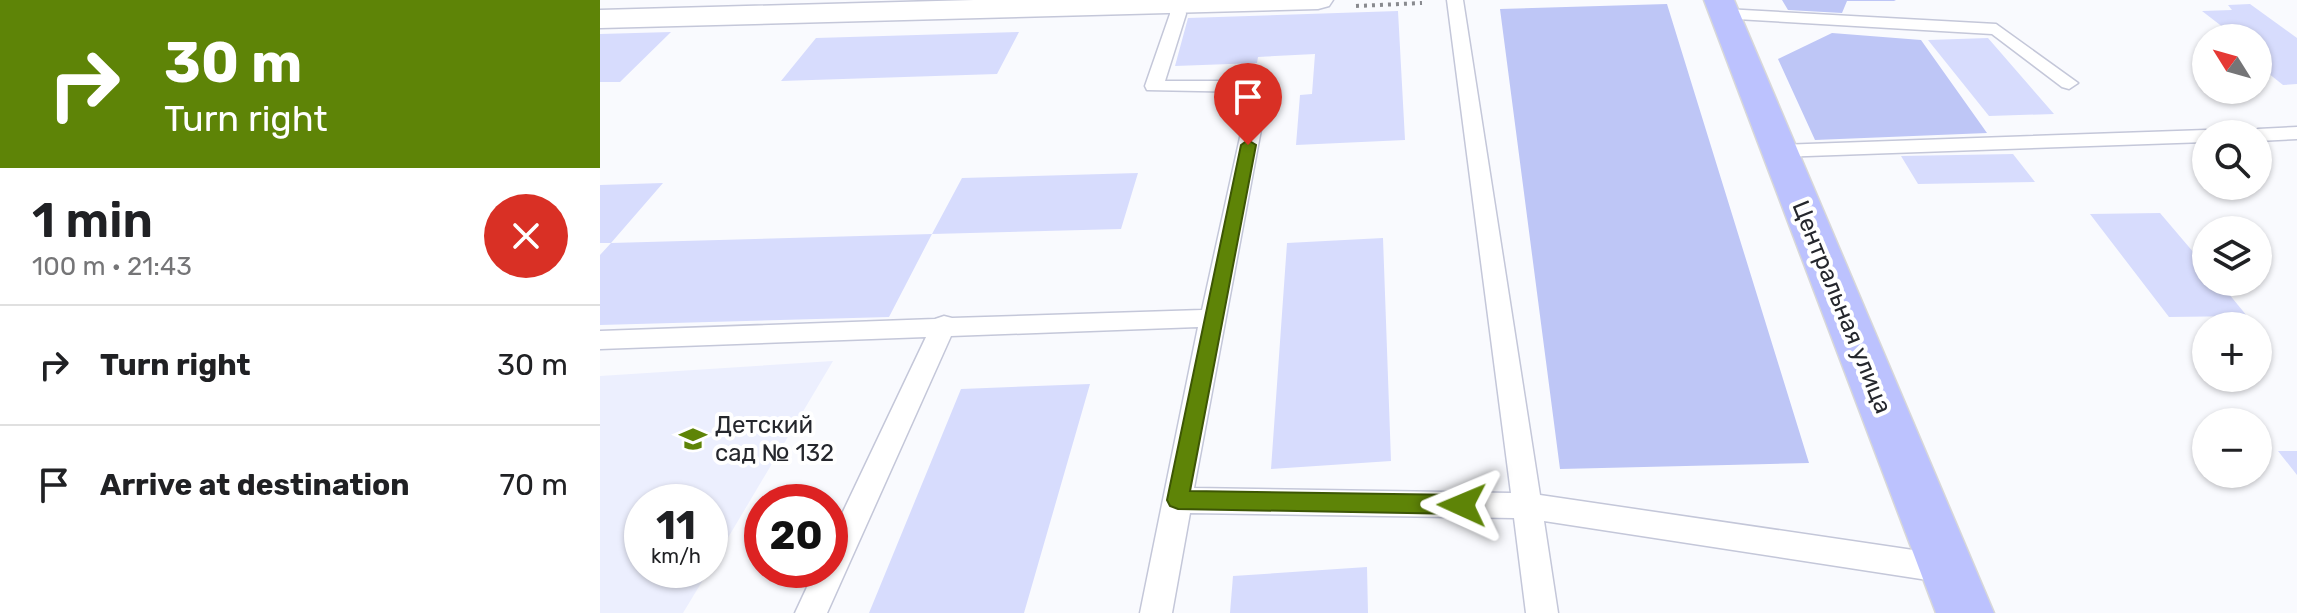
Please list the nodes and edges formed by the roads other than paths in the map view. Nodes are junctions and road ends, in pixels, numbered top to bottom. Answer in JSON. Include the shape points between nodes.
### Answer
{"nodes":[{"id":1,"x":1318,"y":0,"type":"edge"},
{"id":2,"x":1455,"y":0,"type":"edge"},
{"id":3,"x":1178,"y":4,"type":"junction"},
{"id":4,"x":1722,"y":7,"type":"edge"},
{"id":5,"x":600,"y":19,"type":"edge"},
{"id":6,"x":2069,"y":83,"type":"dead end"},
{"id":7,"x":2297,"y":133,"type":"edge"},
{"id":8,"x":2272,"y":134,"type":"edge"},
{"id":9,"x":2192,"y":136,"type":"edge"},
{"id":10,"x":1779,"y":151,"type":"junction"},
{"id":11,"x":1212,"y":318,"type":"junction"},
{"id":12,"x":944,"y":325,"type":"junction"},
{"id":13,"x":600,"y":340,"type":"edge"},
{"id":14,"x":1178,"y":500,"type":"junction"},
{"id":15,"x":1526,"y":506,"type":"junction"},
{"id":16,"x":1947,"y":569,"type":"junction"},
{"id":17,"x":811,"y":613,"type":"edge"},
{"id":18,"x":1156,"y":613,"type":"edge"},
{"id":19,"x":1542,"y":613,"type":"edge"},
{"id":20,"x":1965,"y":613,"type":"edge"}],
"edges":[{"from":1,"to":3,"type":"street"},
{"from":2,"to":15,"type":"lane"},
{"from":3,"to":5,"type":"street"},
{"from":3,"to":11,"type":"lane","via":[[1154,86],[1260,87]]},
{"from":4,"to":6,"type":"lane","via":[[1996,29]]},
{"from":4,"to":10,"type":"main road","name":"Центральная улица"},
{"from":7,"to":8,"type":"lane"},
{"from":9,"to":10,"type":"lane"},
{"from":10,"to":16,"type":"main road","name":"Центральная улица"},
{"from":11,"to":12,"type":"lane"},
{"from":11,"to":14,"type":"lane"},
{"from":12,"to":13,"type":"lane"},
{"from":12,"to":17,"type":"lane"},
{"from":14,"to":15,"type":"lane"},
{"from":14,"to":18,"type":"lane"},
{"from":15,"to":16,"type":"lane"},
{"from":15,"to":19,"type":"lane"},
{"from":16,"to":20,"type":"main road","name":"Центральная улица"}]}
